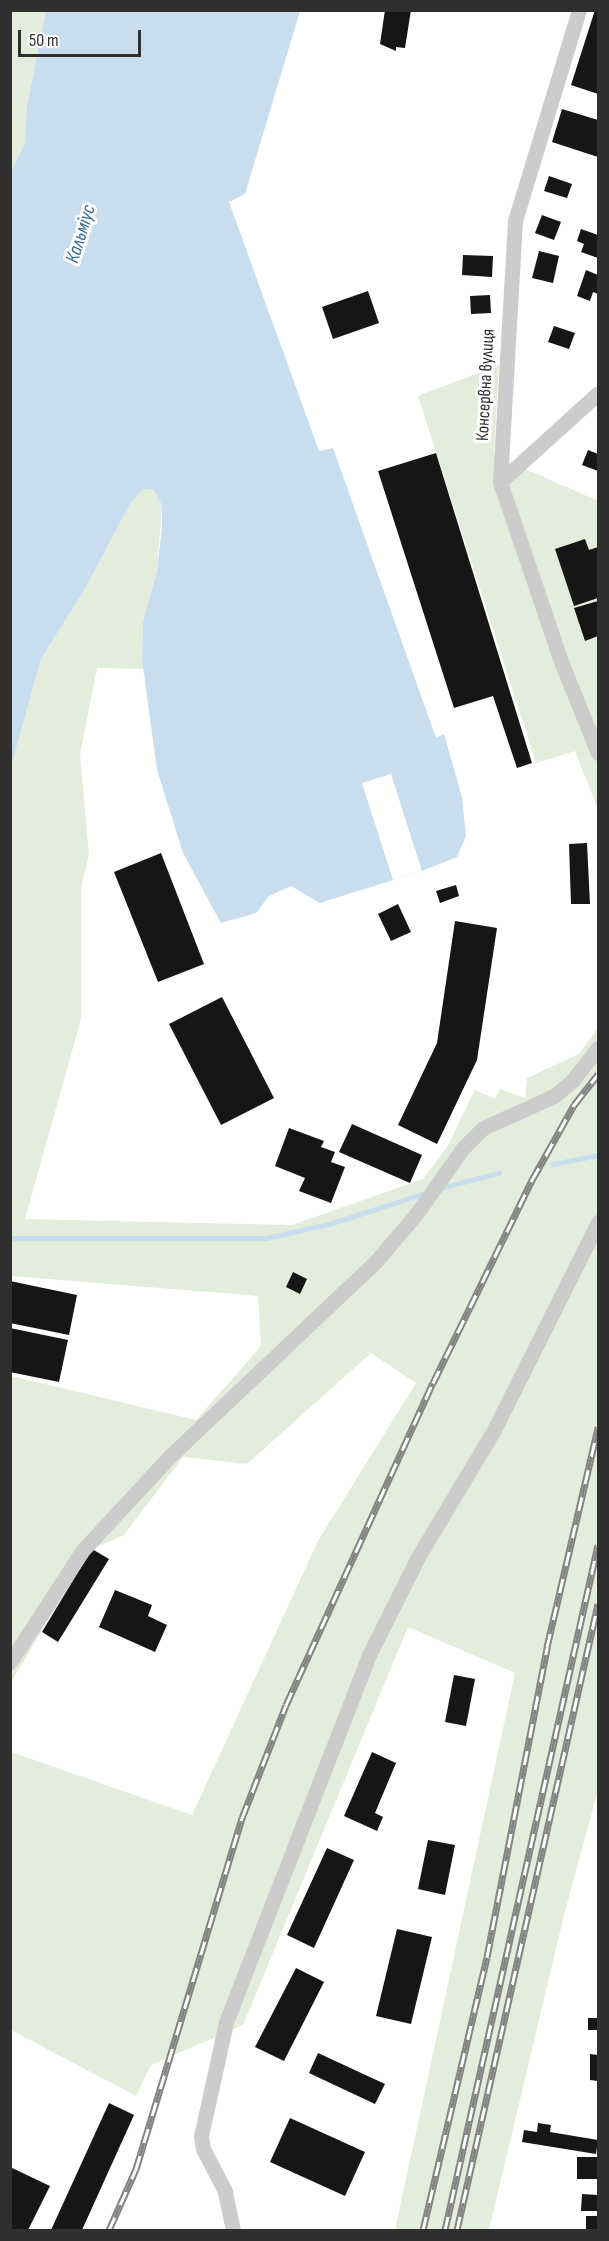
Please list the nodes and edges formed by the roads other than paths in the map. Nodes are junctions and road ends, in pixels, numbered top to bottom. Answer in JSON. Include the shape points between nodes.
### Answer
{"nodes":[{"id":1,"x":579,"y":10,"type":"edge"},
{"id":2,"x":598,"y":393,"type":"edge"},
{"id":3,"x":500,"y":482,"type":"junction"},
{"id":4,"x":598,"y":753,"type":"edge"},
{"id":5,"x":598,"y":1048,"type":"edge"},
{"id":6,"x":598,"y":1222,"type":"edge"},
{"id":7,"x":10,"y":1662,"type":"edge"},
{"id":8,"x":233,"y":2230,"type":"edge"}],
"edges":[{"from":1,"to":3,"type":"street","name":"Консервна вулиця","via":[[515,221]]},
{"from":2,"to":3,"type":"street"},
{"from":3,"to":4,"type":"street","name":"Консервна вулиця","via":[[562,664]]},
{"from":5,"to":7,"type":"street","via":[[572,1081],[554,1096],[483,1128],[371,1266],[170,1457],[82,1551]]},
{"from":6,"to":8,"type":"street","via":[[494,1430],[418,1557],[370,1653],[226,2022],[201,2136],[203,2149],[225,2191]]}]}
